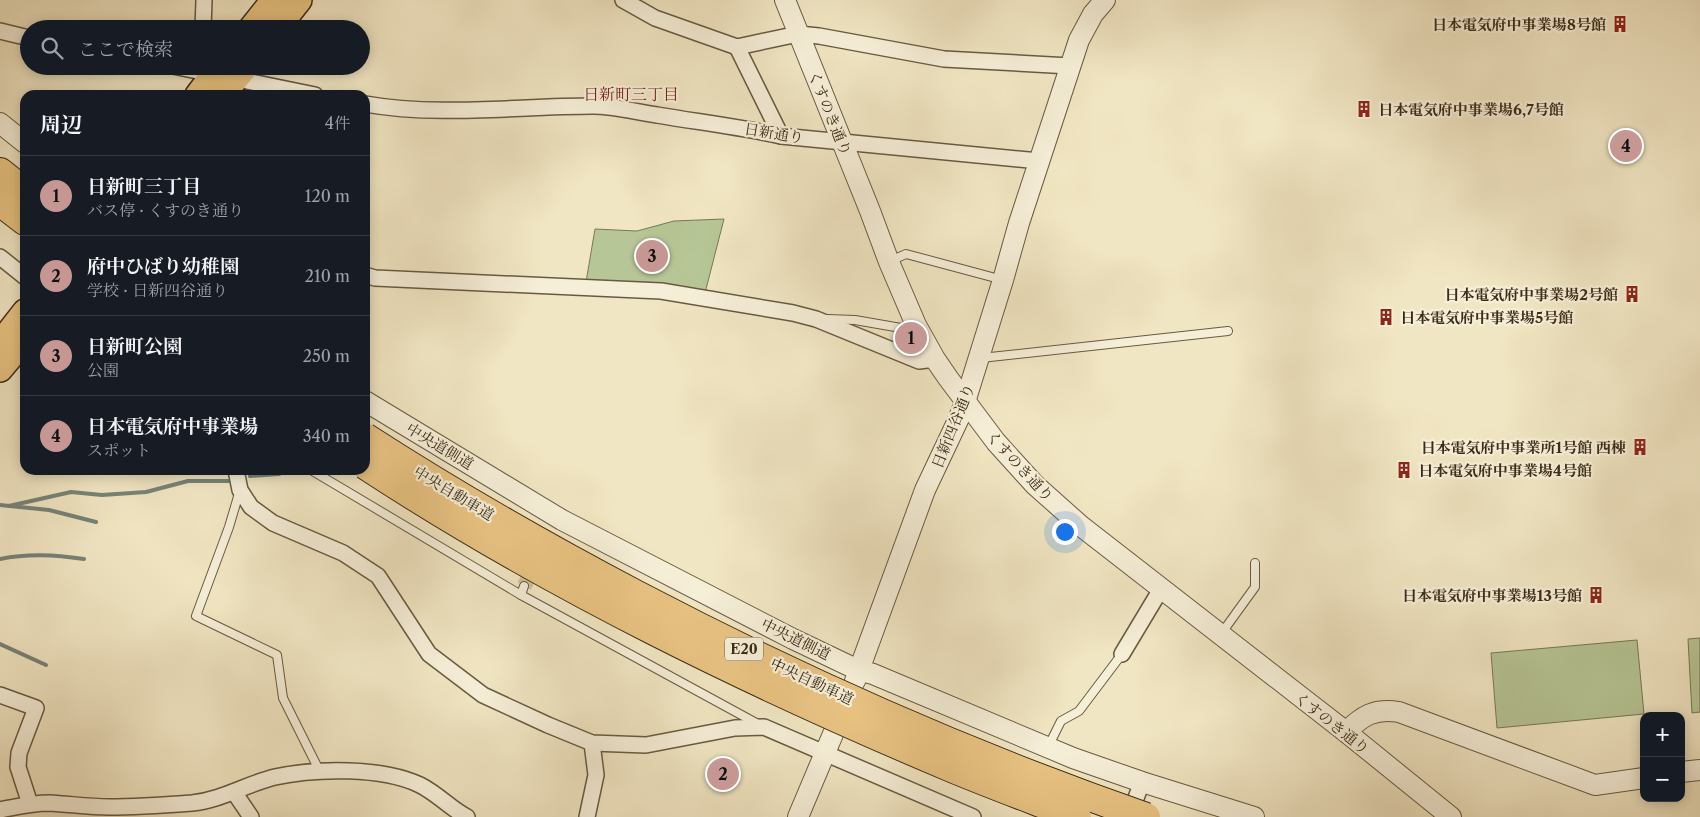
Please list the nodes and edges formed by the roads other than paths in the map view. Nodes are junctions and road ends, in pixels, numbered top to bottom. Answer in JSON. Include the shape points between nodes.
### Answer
{"nodes":[{"id":1,"x":204,"y":0,"type":"edge"},
{"id":2,"x":274,"y":0,"type":"edge"},
{"id":3,"x":299,"y":0,"type":"edge"},
{"id":4,"x":623,"y":0,"type":"edge"},
{"id":5,"x":785,"y":0,"type":"edge"},
{"id":6,"x":1105,"y":0,"type":"edge"},
{"id":7,"x":203,"y":20,"type":"edge"},
{"id":8,"x":258,"y":20,"type":"edge"},
{"id":9,"x":283,"y":20,"type":"edge"},
{"id":10,"x":0,"y":31,"type":"edge"},
{"id":11,"x":798,"y":34,"type":"junction"},
{"id":12,"x":20,"y":36,"type":"edge"},
{"id":13,"x":737,"y":47,"type":"junction"},
{"id":14,"x":1070,"y":66,"type":"junction"},
{"id":15,"x":224,"y":75,"type":"edge"},
{"id":16,"x":229,"y":75,"type":"edge"},
{"id":17,"x":204,"y":90,"type":"edge"},
{"id":18,"x":294,"y":90,"type":"edge"},
{"id":19,"x":370,"y":105,"type":"edge"},
{"id":20,"x":0,"y":123,"type":"edge"},
{"id":21,"x":780,"y":136,"type":"junction"},
{"id":22,"x":20,"y":139,"type":"edge"},
{"id":23,"x":841,"y":142,"type":"junction"},
{"id":24,"x":1039,"y":161,"type":"junction"},
{"id":25,"x":0,"y":172,"type":"edge"},
{"id":26,"x":20,"y":188,"type":"edge"},
{"id":27,"x":0,"y":202,"type":"edge"},
{"id":28,"x":20,"y":218,"type":"edge"},
{"id":29,"x":0,"y":257,"type":"edge"},
{"id":30,"x":889,"y":262,"type":"junction"},
{"id":31,"x":20,"y":274,"type":"edge"},
{"id":32,"x":370,"y":276,"type":"edge"},
{"id":33,"x":1003,"y":280,"type":"junction"},
{"id":34,"x":20,"y":318,"type":"edge"},
{"id":35,"x":816,"y":319,"type":"junction"},
{"id":36,"x":916,"y":325,"type":"junction"},
{"id":37,"x":1228,"y":330,"type":"dead end"},
{"id":38,"x":0,"y":344,"type":"edge"},
{"id":39,"x":20,"y":345,"type":"edge"},
{"id":40,"x":979,"y":358,"type":"junction"},
{"id":41,"x":934,"y":359,"type":"junction"},
{"id":42,"x":0,"y":370,"type":"edge"},
{"id":43,"x":965,"y":402,"type":"junction"},
{"id":44,"x":370,"y":404,"type":"edge"},
{"id":45,"x":370,"y":440,"type":"edge"},
{"id":46,"x":370,"y":468,"type":"edge"},
{"id":47,"x":237,"y":475,"type":"edge"},
{"id":48,"x":319,"y":475,"type":"edge"},
{"id":49,"x":240,"y":490,"type":"junction"},
{"id":50,"x":1255,"y":563,"type":"dead end"},
{"id":51,"x":524,"y":586,"type":"tunnel mouth"},
{"id":52,"x":1161,"y":589,"type":"junction"},
{"id":53,"x":521,"y":595,"type":"junction"},
{"id":54,"x":1220,"y":635,"type":"junction"},
{"id":55,"x":1122,"y":654,"type":"joint"},
{"id":56,"x":856,"y":678,"type":"junction"},
{"id":57,"x":0,"y":695,"type":"edge"},
{"id":58,"x":764,"y":727,"type":"junction"},
{"id":59,"x":1346,"y":732,"type":"junction"},
{"id":60,"x":592,"y":743,"type":"junction"},
{"id":61,"x":829,"y":744,"type":"junction"},
{"id":62,"x":1048,"y":747,"type":"junction"},
{"id":63,"x":1700,"y":770,"type":"edge"},
{"id":64,"x":320,"y":772,"type":"junction"},
{"id":65,"x":1685,"y":772,"type":"edge"},
{"id":66,"x":1640,"y":779,"type":"edge"},
{"id":67,"x":234,"y":792,"type":"junction"},
{"id":68,"x":1141,"y":799,"type":"edge"},
{"id":69,"x":30,"y":804,"type":"junction"},
{"id":70,"x":0,"y":810,"type":"edge"},
{"id":71,"x":450,"y":812,"type":"edge"},
{"id":72,"x":251,"y":817,"type":"edge"},
{"id":73,"x":467,"y":817,"type":"edge"},
{"id":74,"x":587,"y":817,"type":"edge"},
{"id":75,"x":798,"y":817,"type":"edge"},
{"id":76,"x":973,"y":817,"type":"edge"},
{"id":77,"x":1077,"y":817,"type":"edge"},
{"id":78,"x":1254,"y":817,"type":"edge"},
{"id":79,"x":1451,"y":817,"type":"edge"}],
"edges":[{"from":1,"to":7,"type":"street"},
{"from":2,"to":8,"type":"main road"},
{"from":3,"to":9,"type":"main road"},
{"from":4,"to":13,"type":"street","via":[[654,18]]},
{"from":5,"to":11,"type":"street","name":"くすのき通り"},
{"from":6,"to":14,"type":"street","via":[[1085,27]]},
{"from":10,"to":12,"type":"street"},
{"from":11,"to":13,"type":"street"},
{"from":11,"to":14,"type":"street","via":[[944,59]]},
{"from":11,"to":23,"type":"street","name":"くすのき通り"},
{"from":13,"to":21,"type":"street"},
{"from":14,"to":24,"type":"street"},
{"from":15,"to":17,"type":"main road"},
{"from":16,"to":18,"type":"street"},
{"from":19,"to":21,"type":"street","name":"日新通り","via":[[505,110],[595,106]]},
{"from":20,"to":22,"type":"street"},
{"from":21,"to":23,"type":"street","name":"日新通り"},
{"from":23,"to":24,"type":"street","name":"日新通り"},
{"from":23,"to":30,"type":"street","name":"くすのき通り"},
{"from":24,"to":33,"type":"street","name":"日新四谷通り"},
{"from":25,"to":26,"type":"highway"},
{"from":27,"to":28,"type":"highway"},
{"from":29,"to":31,"type":"street"},
{"from":30,"to":33,"type":"lane","via":[[906,254]]},
{"from":30,"to":36,"type":"street","name":"くすのき通り"},
{"from":32,"to":35,"type":"street","via":[[660,291]]},
{"from":33,"to":40,"type":"street","name":"日新四谷通り"},
{"from":34,"to":38,"type":"main road"},
{"from":35,"to":36,"type":"lane","via":[[855,320],[900,328]]},
{"from":35,"to":41,"type":"street","via":[[919,361]]},
{"from":36,"to":41,"type":"street","name":"くすのき通り"},
{"from":37,"to":40,"type":"lane"},
{"from":39,"to":42,"type":"main road"},
{"from":40,"to":43,"type":"street","name":"日新四谷通り"},
{"from":41,"to":43,"type":"street","name":"くすのき通り"},
{"from":43,"to":52,"type":"street","name":"くすのき通り","via":[[1035,485]]},
{"from":43,"to":56,"type":"street","name":"日新四谷通り","via":[[926,490]]},
{"from":44,"to":56,"type":"street","name":"中央道側道","via":[[562,520],[784,634]]},
{"from":45,"to":68,"type":"highway","name":"中央自動車道","number":"E20","bridge":true,"via":[[490,515],[582,566],[810,681],[967,750],[1102,802]]},
{"from":46,"to":77,"type":"highway","name":"中央自動車道","number":"E20","bridge":true,"via":[[479,536],[681,645],[956,770]]},
{"from":47,"to":49,"type":"street"},
{"from":48,"to":53,"type":"lane"},
{"from":49,"to":60,"type":"street","via":[[251,507],[273,523],[343,552],[378,576],[429,654],[484,694]]},
{"from":49,"to":64,"type":"lane","via":[[196,616],[277,655],[283,698]]},
{"from":50,"to":54,"type":"lane","via":[[1255,587]]},
{"from":51,"to":53,"type":"lane"},
{"from":52,"to":54,"type":"street","name":"くすのき通り"},
{"from":52,"to":55,"type":"street"},
{"from":53,"to":58,"type":"lane"},
{"from":54,"to":59,"type":"street","name":"くすのき通り"},
{"from":55,"to":62,"type":"lane","via":[[1079,711],[1061,721]]},
{"from":56,"to":62,"type":"street","name":"中央道側道","via":[[873,674]]},
{"from":57,"to":69,"type":"street","via":[[36,708],[19,753],[18,767]]},
{"from":58,"to":60,"type":"street","via":[[735,728],[646,745]]},
{"from":58,"to":61,"type":"street"},
{"from":59,"to":66,"type":"street","via":[[1363,717],[1389,710],[1595,785]]},
{"from":59,"to":79,"type":"street","name":"くすのき通り"},
{"from":60,"to":74,"type":"street","via":[[596,775]]},
{"from":61,"to":75,"type":"street"},
{"from":61,"to":76,"type":"street","via":[[876,777]]},
{"from":62,"to":68,"type":"street","name":"中央道側道"},
{"from":63,"to":65,"type":"street"},
{"from":64,"to":67,"type":"street","via":[[275,778]]},
{"from":64,"to":71,"type":"street","via":[[366,772],[393,776],[436,794]]},
{"from":67,"to":69,"type":"street","via":[[196,802],[156,805]]},
{"from":67,"to":72,"type":"street"},
{"from":68,"to":78,"type":"street","name":"中央道側道"},
{"from":69,"to":70,"type":"street"},
{"from":71,"to":73,"type":"street"}]}
